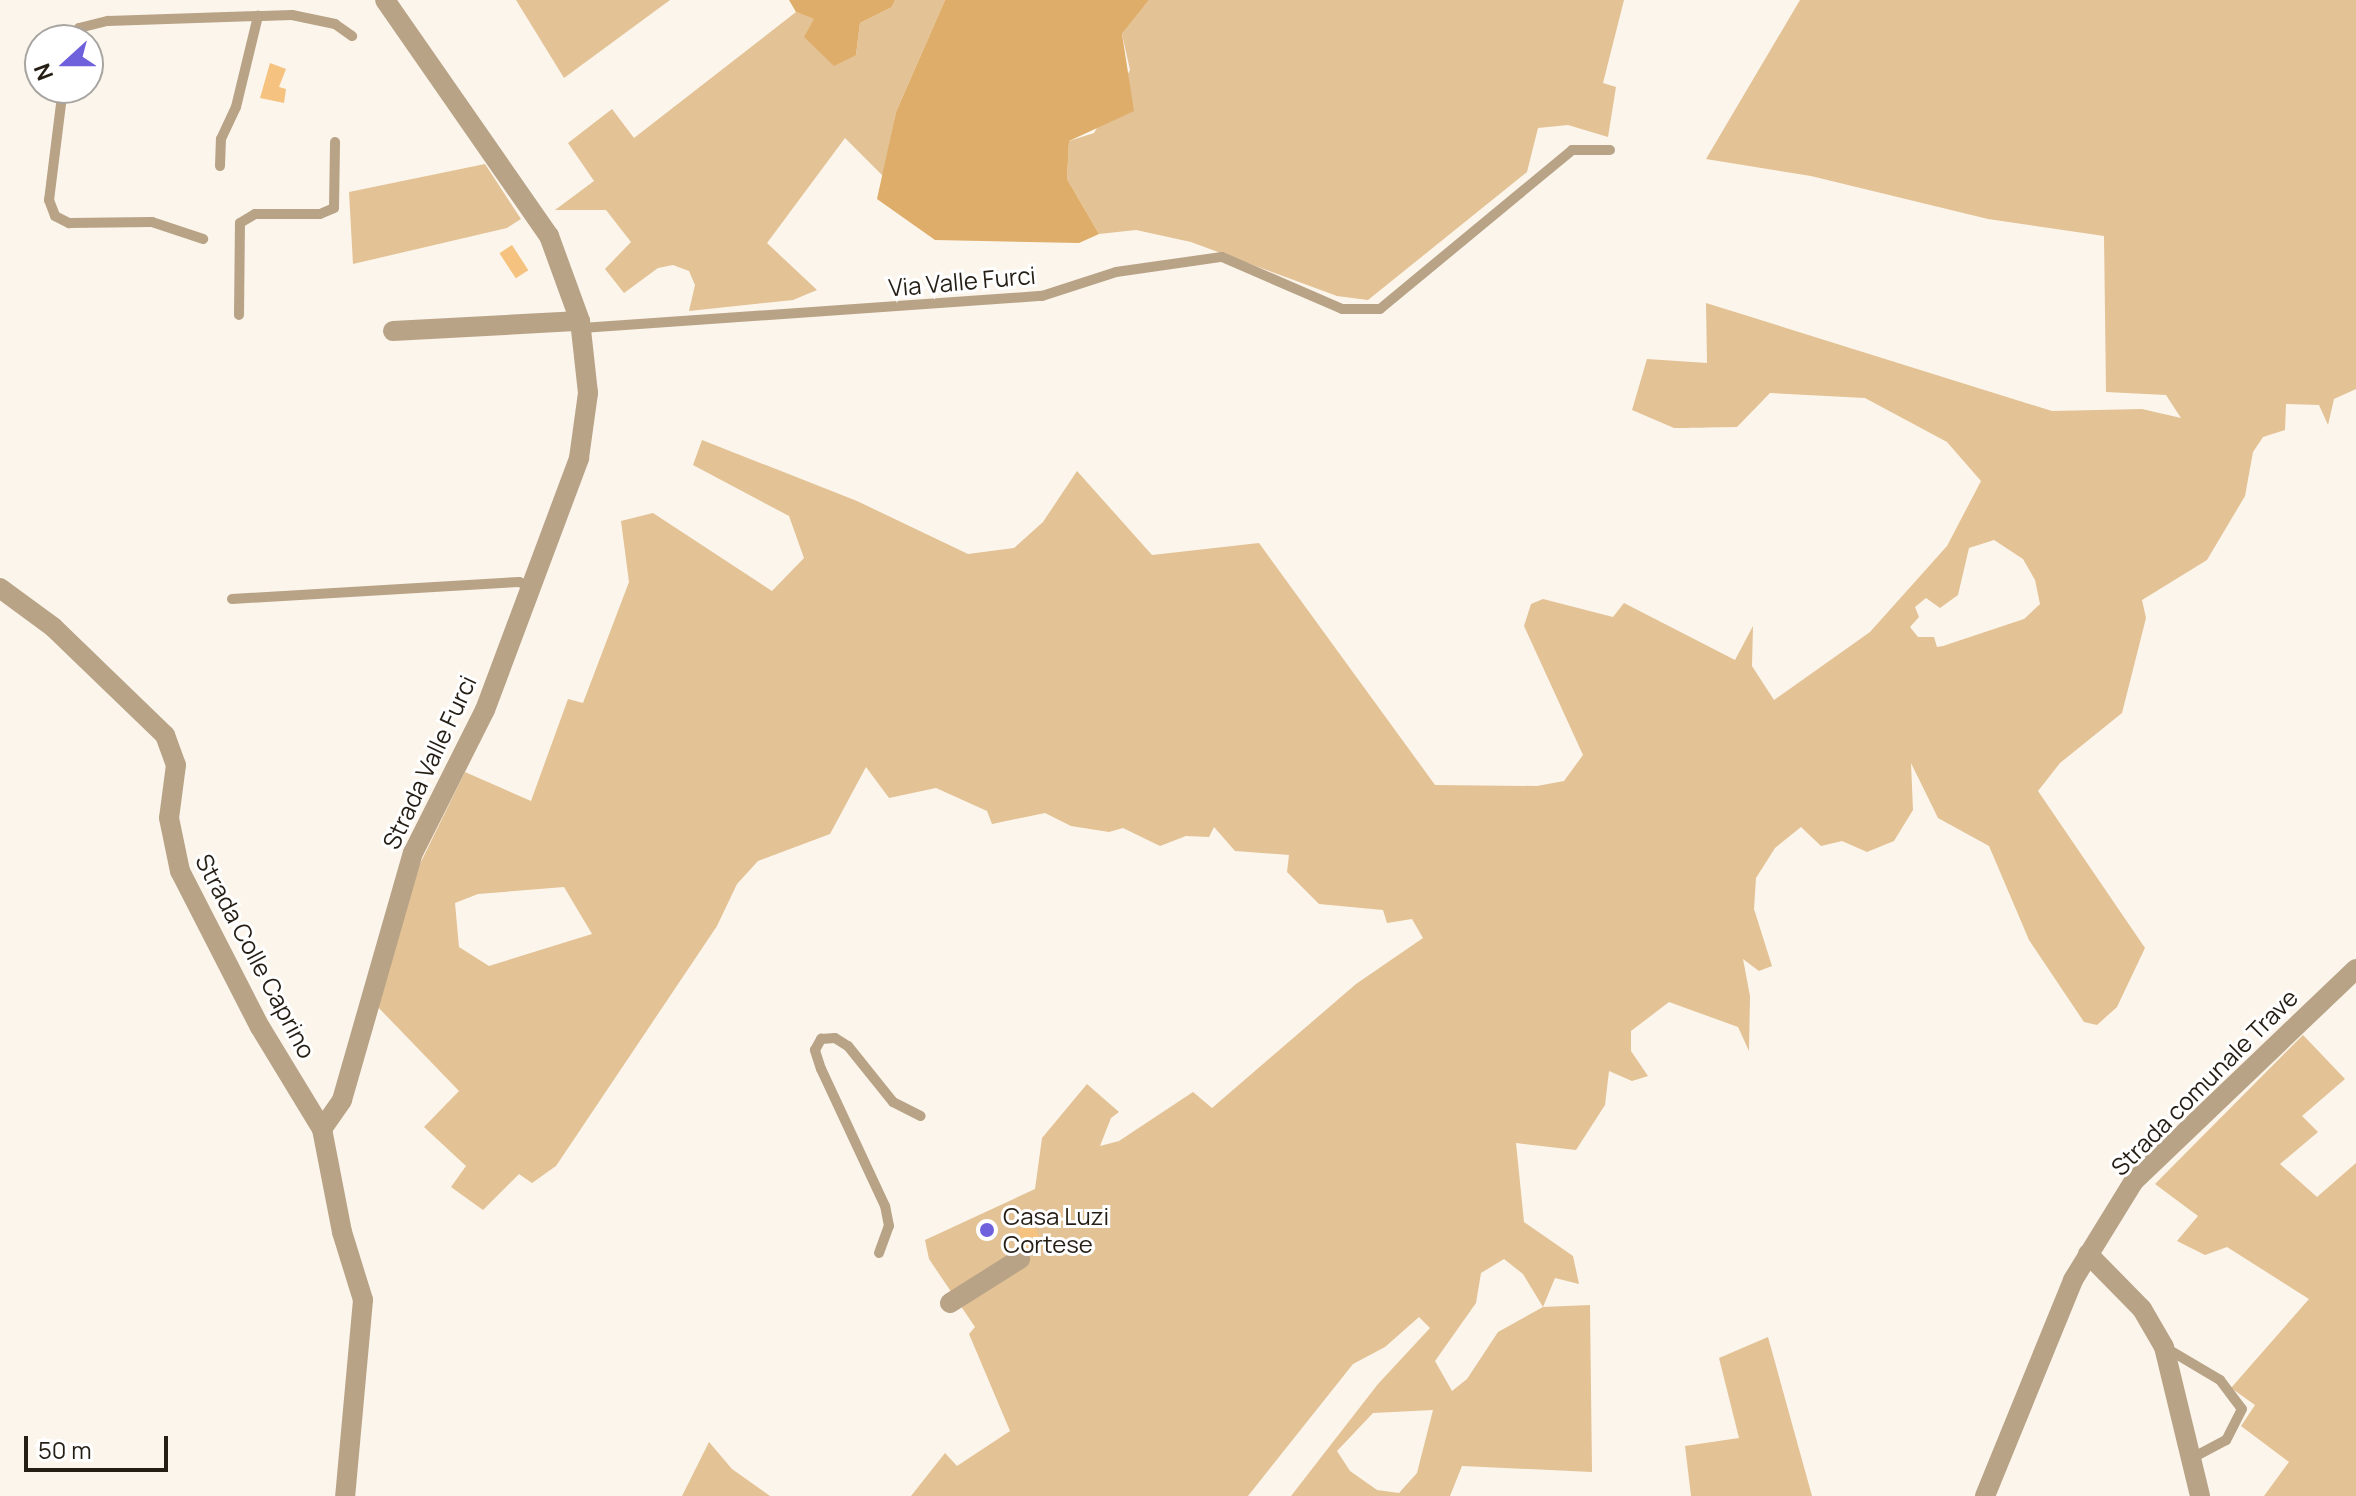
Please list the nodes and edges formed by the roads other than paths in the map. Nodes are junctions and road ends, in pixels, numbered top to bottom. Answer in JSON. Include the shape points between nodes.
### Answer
{"nodes":[{"id":1,"x":385,"y":0,"type":"edge"},
{"id":2,"x":258,"y":16,"type":"junction"},
{"id":3,"x":96,"y":24,"type":"edge"},
{"id":4,"x":352,"y":36,"type":"dead end"},
{"id":5,"x":61,"y":104,"type":"edge"},
{"id":6,"x":335,"y":142,"type":"dead end"},
{"id":7,"x":1610,"y":150,"type":"dead end"},
{"id":8,"x":220,"y":166,"type":"dead end"},
{"id":9,"x":203,"y":239,"type":"dead end"},
{"id":10,"x":239,"y":315,"type":"dead end"},
{"id":11,"x":581,"y":325,"type":"junction"},
{"id":12,"x":393,"y":331,"type":"dead end"},
{"id":13,"x":531,"y":587,"type":"junction"},
{"id":14,"x":0,"y":588,"type":"edge"},
{"id":15,"x":232,"y":599,"type":"dead end"},
{"id":16,"x":2356,"y":969,"type":"edge"},
{"id":17,"x":921,"y":1116,"type":"dead end"},
{"id":18,"x":322,"y":1129,"type":"junction"},
{"id":19,"x":879,"y":1253,"type":"dead end"},
{"id":20,"x":2088,"y":1254,"type":"junction"},
{"id":21,"x":1020,"y":1259,"type":"dead end"},
{"id":22,"x":950,"y":1303,"type":"dead end"},
{"id":23,"x":2164,"y":1347,"type":"junction"},
{"id":24,"x":2191,"y":1459,"type":"junction"},
{"id":25,"x":1994,"y":1494,"type":"edge"},
{"id":26,"x":345,"y":1496,"type":"edge"},
{"id":27,"x":2200,"y":1496,"type":"edge"}],
"edges":[{"from":1,"to":11,"type":"street","name":"Strada Valle Furci","via":[[549,236]]},
{"from":2,"to":3,"type":"lane"},
{"from":2,"to":4,"type":"lane","via":[[310,16]]},
{"from":2,"to":8,"type":"lane","via":[[236,107],[221,139]]},
{"from":5,"to":9,"type":"lane","via":[[49,200],[55,216],[69,223],[152,222]]},
{"from":6,"to":10,"type":"lane","via":[[334,208],[320,214],[255,214],[240,223]]},
{"from":7,"to":11,"type":"lane","name":"Via Valle Furci","via":[[1572,150],[1380,309],[1342,309],[1222,257],[1116,272],[1042,296]]},
{"from":11,"to":12,"type":"street"},
{"from":11,"to":13,"type":"street","name":"Strada Valle Furci","via":[[588,393],[579,458]]},
{"from":13,"to":15,"type":"lane","via":[[519,582]]},
{"from":13,"to":18,"type":"street","name":"Strada Valle Furci","via":[[465,758],[413,853],[342,1100]]},
{"from":14,"to":18,"type":"street","name":"Strada Colle Caprino","via":[[53,627],[165,735],[176,765],[169,818],[180,871],[260,1027]]},
{"from":16,"to":20,"type":"street","name":"Strada comunale Trave","via":[[2134,1181]]},
{"from":17,"to":19,"type":"lane","via":[[893,1102],[848,1046],[835,1038],[821,1039],[815,1050],[821,1069],[885,1206],[889,1226]]},
{"from":18,"to":26,"type":"street","via":[[342,1232],[363,1300]]},
{"from":20,"to":23,"type":"street","via":[[2142,1309]]},
{"from":20,"to":25,"type":"street","name":"Strada comunale Trave","via":[[2073,1280]]},
{"from":21,"to":22,"type":"street"},
{"from":23,"to":24,"type":"street"},
{"from":23,"to":24,"type":"lane","via":[[2220,1380],[2242,1409],[2226,1440]]},
{"from":24,"to":27,"type":"street"}]}
